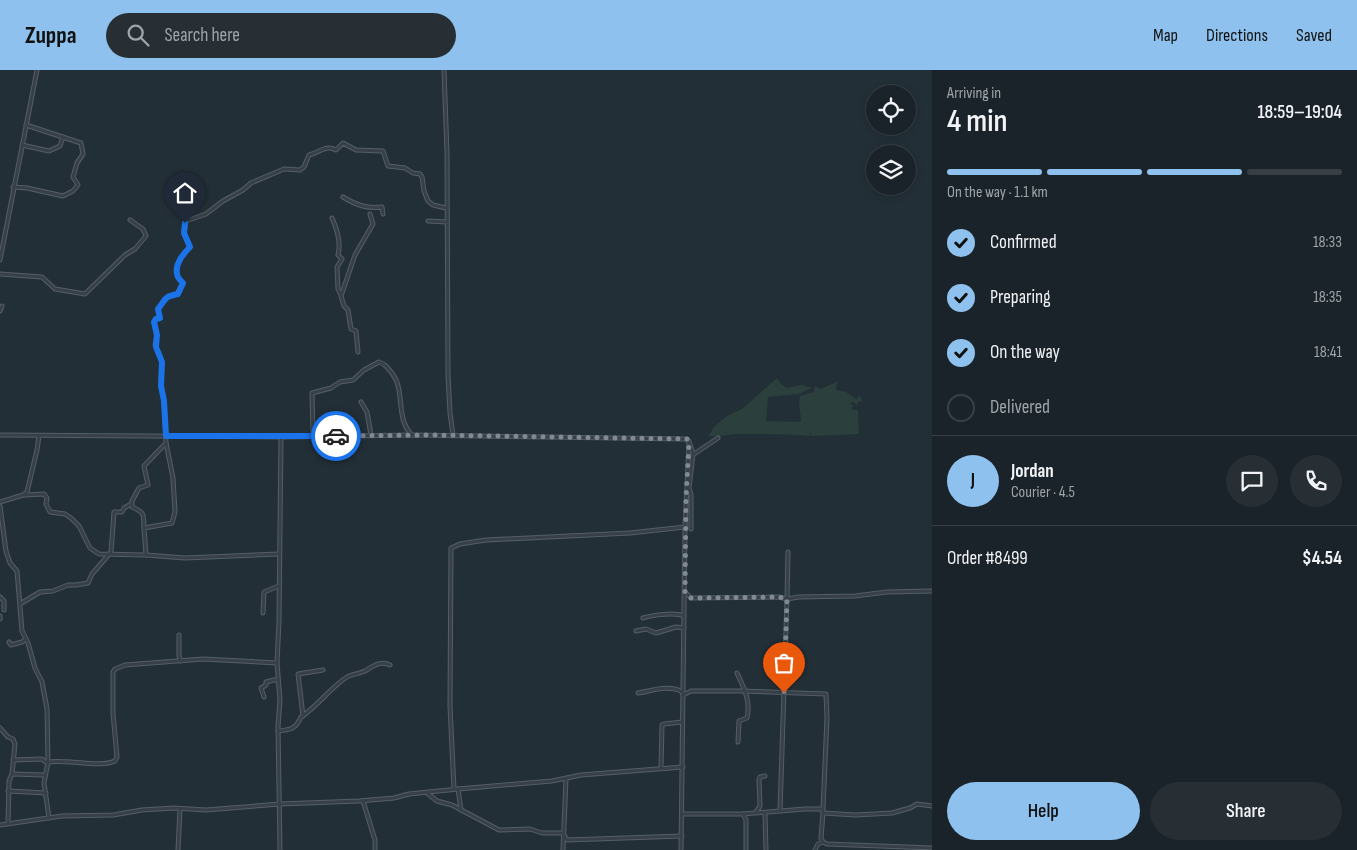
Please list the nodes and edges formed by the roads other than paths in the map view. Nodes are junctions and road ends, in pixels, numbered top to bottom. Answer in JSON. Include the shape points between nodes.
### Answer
{"nodes":[{"id":1,"x":37,"y":70,"type":"edge"},
{"id":2,"x":444,"y":70,"type":"edge"},
{"id":3,"x":26,"y":125,"type":"junction"},
{"id":4,"x":63,"y":137,"type":"junction"},
{"id":5,"x":22,"y":146,"type":"junction"},
{"id":6,"x":13,"y":187,"type":"junction"},
{"id":7,"x":343,"y":197,"type":"dead end"},
{"id":8,"x":446,"y":208,"type":"junction"},
{"id":9,"x":370,"y":214,"type":"dead end"},
{"id":10,"x":383,"y":214,"type":"dead end"},
{"id":11,"x":332,"y":218,"type":"dead end"},
{"id":12,"x":130,"y":220,"type":"dead end"},
{"id":13,"x":428,"y":221,"type":"dead end"},
{"id":14,"x":447,"y":222,"type":"junction"},
{"id":15,"x":0,"y":260,"type":"edge"},
{"id":16,"x":0,"y":274,"type":"edge"},
{"id":17,"x":341,"y":296,"type":"junction"},
{"id":18,"x":2,"y":306,"type":"dead end"},
{"id":19,"x":0,"y":311,"type":"edge"},
{"id":20,"x":358,"y":352,"type":"dead end"},
{"id":21,"x":361,"y":402,"type":"dead end"},
{"id":22,"x":0,"y":435,"type":"edge"},
{"id":23,"x":370,"y":435,"type":"junction"},
{"id":24,"x":412,"y":435,"type":"junction"},
{"id":25,"x":452,"y":435,"type":"junction"},
{"id":26,"x":39,"y":436,"type":"junction"},
{"id":27,"x":166,"y":436,"type":"junction"},
{"id":28,"x":313,"y":436,"type":"junction"},
{"id":29,"x":281,"y":437,"type":"junction"},
{"id":30,"x":718,"y":438,"type":"dead end"},
{"id":31,"x":689,"y":441,"type":"junction"},
{"id":32,"x":166,"y":443,"type":"junction"},
{"id":33,"x":693,"y":454,"type":"junction"},
{"id":34,"x":25,"y":495,"type":"junction"},
{"id":35,"x":0,"y":502,"type":"edge"},
{"id":36,"x":131,"y":504,"type":"junction"},
{"id":37,"x":0,"y":506,"type":"edge"},
{"id":38,"x":144,"y":528,"type":"junction"},
{"id":39,"x":685,"y":528,"type":"junction"},
{"id":40,"x":691,"y":529,"type":"dead end"},
{"id":41,"x":788,"y":552,"type":"dead end"},
{"id":42,"x":110,"y":554,"type":"junction"},
{"id":43,"x":279,"y":554,"type":"junction"},
{"id":44,"x":146,"y":555,"type":"junction"},
{"id":45,"x":279,"y":586,"type":"junction"},
{"id":46,"x":932,"y":591,"type":"edge"},
{"id":47,"x":685,"y":592,"type":"junction"},
{"id":48,"x":0,"y":597,"type":"edge"},
{"id":49,"x":787,"y":599,"type":"junction"},
{"id":50,"x":20,"y":604,"type":"junction"},
{"id":51,"x":4,"y":610,"type":"dead end"},
{"id":52,"x":263,"y":613,"type":"dead end"},
{"id":53,"x":684,"y":616,"type":"junction"},
{"id":54,"x":643,"y":618,"type":"dead end"},
{"id":55,"x":684,"y":628,"type":"junction"},
{"id":56,"x":636,"y":631,"type":"dead end"},
{"id":57,"x":179,"y":635,"type":"dead end"},
{"id":58,"x":26,"y":639,"type":"junction"},
{"id":59,"x":9,"y":642,"type":"dead end"},
{"id":60,"x":181,"y":661,"type":"junction"},
{"id":61,"x":277,"y":663,"type":"junction"},
{"id":62,"x":390,"y":665,"type":"dead end"},
{"id":63,"x":323,"y":670,"type":"dead end"},
{"id":64,"x":737,"y":673,"type":"dead end"},
{"id":65,"x":279,"y":681,"type":"junction"},
{"id":66,"x":745,"y":691,"type":"junction"},
{"id":67,"x":638,"y":693,"type":"dead end"},
{"id":68,"x":683,"y":693,"type":"junction"},
{"id":69,"x":784,"y":693,"type":"junction"},
{"id":70,"x":264,"y":697,"type":"dead end"},
{"id":71,"x":303,"y":716,"type":"junction"},
{"id":72,"x":682,"y":722,"type":"junction"},
{"id":73,"x":0,"y":728,"type":"edge"},
{"id":74,"x":278,"y":731,"type":"junction"},
{"id":75,"x":738,"y":742,"type":"dead end"},
{"id":76,"x":13,"y":760,"type":"junction"},
{"id":77,"x":48,"y":762,"type":"junction"},
{"id":78,"x":683,"y":767,"type":"junction"},
{"id":79,"x":661,"y":768,"type":"junction"},
{"id":80,"x":12,"y":774,"type":"junction"},
{"id":81,"x":45,"y":775,"type":"junction"},
{"id":82,"x":764,"y":776,"type":"dead end"},
{"id":83,"x":566,"y":779,"type":"junction"},
{"id":84,"x":456,"y":789,"type":"junction"},
{"id":85,"x":8,"y":791,"type":"junction"},
{"id":86,"x":46,"y":793,"type":"junction"},
{"id":87,"x":427,"y":793,"type":"junction"},
{"id":88,"x":363,"y":801,"type":"junction"},
{"id":89,"x":280,"y":804,"type":"junction"},
{"id":90,"x":932,"y":806,"type":"edge"},
{"id":91,"x":180,"y":808,"type":"junction"},
{"id":92,"x":461,"y":810,"type":"junction"},
{"id":93,"x":780,"y":811,"type":"junction"},
{"id":94,"x":823,"y":811,"type":"junction"},
{"id":95,"x":755,"y":812,"type":"junction"},
{"id":96,"x":765,"y":812,"type":"junction"},
{"id":97,"x":683,"y":814,"type":"junction"},
{"id":98,"x":743,"y":814,"type":"junction"},
{"id":99,"x":48,"y":818,"type":"junction"},
{"id":100,"x":8,"y":824,"type":"junction"},
{"id":101,"x":0,"y":825,"type":"edge"},
{"id":102,"x":563,"y":833,"type":"junction"},
{"id":103,"x":682,"y":836,"type":"junction"},
{"id":104,"x":823,"y":842,"type":"junction"},
{"id":105,"x":932,"y":848,"type":"edge"},
{"id":106,"x":178,"y":850,"type":"edge"},
{"id":107,"x":280,"y":850,"type":"edge"},
{"id":108,"x":375,"y":850,"type":"edge"},
{"id":109,"x":564,"y":850,"type":"edge"},
{"id":110,"x":682,"y":850,"type":"edge"},
{"id":111,"x":746,"y":850,"type":"edge"},
{"id":112,"x":766,"y":850,"type":"edge"},
{"id":113,"x":815,"y":850,"type":"edge"}],
"edges":[{"from":1,"to":3,"type":"street"},
{"from":2,"to":8,"type":"street"},
{"from":3,"to":4,"type":"street"},
{"from":3,"to":5,"type":"street"},
{"from":4,"to":5,"type":"street","via":[[60,146],[51,151]]},
{"from":4,"to":6,"type":"street","via":[[82,144],[83,154],[73,177],[78,184],[75,190],[59,196]]},
{"from":5,"to":6,"type":"street"},
{"from":6,"to":15,"type":"street"},
{"from":7,"to":10,"type":"street","via":[[356,204],[382,207]]},
{"from":8,"to":14,"type":"street"},
{"from":8,"to":27,"type":"street","via":[[428,201],[420,174],[388,166],[382,151],[356,150],[343,143],[336,150],[322,148],[309,154],[300,170],[284,169],[250,183],[206,214],[186,221],[184,233],[190,247],[177,269],[178,278],[183,283],[178,294],[164,298],[158,309],[160,318],[154,322],[156,347],[162,362]]},
{"from":9,"to":17,"type":"street","via":[[373,224],[355,255]]},
{"from":11,"to":17,"type":"street","via":[[337,228],[338,255],[342,259],[337,267]]},
{"from":12,"to":16,"type":"street","via":[[142,229],[145,236],[85,294],[55,289],[42,277]]},
{"from":13,"to":14,"type":"street"},
{"from":14,"to":25,"type":"street","via":[[448,375]]},
{"from":17,"to":20,"type":"street","via":[[348,310],[351,329],[356,332]]},
{"from":18,"to":19,"type":"street"},
{"from":21,"to":23,"type":"street","via":[[367,412]]},
{"from":22,"to":26,"type":"street"},
{"from":23,"to":24,"type":"street"},
{"from":23,"to":28,"type":"street"},
{"from":24,"to":25,"type":"street"},
{"from":24,"to":28,"type":"street","via":[[403,421],[396,378],[379,362],[353,380],[312,393]]},
{"from":25,"to":31,"type":"street","via":[[686,438]]},
{"from":26,"to":27,"type":"street"},
{"from":26,"to":34,"type":"street"},
{"from":27,"to":29,"type":"street"},
{"from":27,"to":32,"type":"street"},
{"from":28,"to":29,"type":"street"},
{"from":29,"to":43,"type":"street"},
{"from":30,"to":33,"type":"street"},
{"from":31,"to":33,"type":"street"},
{"from":31,"to":39,"type":"street"},
{"from":32,"to":36,"type":"street","via":[[146,463],[147,485],[139,488]]},
{"from":32,"to":38,"type":"street","via":[[173,478],[173,523]]},
{"from":33,"to":40,"type":"street"},
{"from":34,"to":35,"type":"street"},
{"from":34,"to":42,"type":"street","via":[[43,494],[50,512],[68,515],[74,520],[93,551]]},
{"from":36,"to":38,"type":"street","via":[[143,513]]},
{"from":36,"to":42,"type":"street","via":[[122,512],[114,513]]},
{"from":37,"to":50,"type":"street","via":[[6,551],[17,571]]},
{"from":38,"to":44,"type":"street"},
{"from":39,"to":47,"type":"street"},
{"from":39,"to":84,"type":"street","via":[[486,540],[451,548],[450,706]]},
{"from":41,"to":49,"type":"street"},
{"from":42,"to":44,"type":"street"},
{"from":42,"to":50,"type":"street","via":[[88,583],[40,592]]},
{"from":43,"to":44,"type":"street","via":[[185,558]]},
{"from":43,"to":45,"type":"street"},
{"from":45,"to":52,"type":"street","via":[[264,592]]},
{"from":45,"to":61,"type":"street"},
{"from":46,"to":49,"type":"street"},
{"from":47,"to":49,"type":"street","via":[[691,598]]},
{"from":47,"to":53,"type":"street"},
{"from":48,"to":51,"type":"street"},
{"from":49,"to":69,"type":"street"},
{"from":50,"to":58,"type":"street","via":[[22,631]]},
{"from":53,"to":54,"type":"street"},
{"from":53,"to":55,"type":"street"},
{"from":55,"to":56,"type":"street","via":[[656,633],[646,629]]},
{"from":55,"to":68,"type":"street"},
{"from":57,"to":60,"type":"street"},
{"from":58,"to":59,"type":"street","via":[[11,645]]},
{"from":58,"to":77,"type":"street","via":[[47,706]]},
{"from":60,"to":61,"type":"street","via":[[212,659]]},
{"from":60,"to":77,"type":"street","via":[[125,665],[113,672],[117,757],[114,762]]},
{"from":61,"to":65,"type":"street"},
{"from":62,"to":71,"type":"street","via":[[380,663],[348,676]]},
{"from":63,"to":71,"type":"street","via":[[298,674]]},
{"from":64,"to":66,"type":"street"},
{"from":65,"to":70,"type":"street","via":[[266,682],[261,688]]},
{"from":65,"to":74,"type":"street"},
{"from":66,"to":68,"type":"street"},
{"from":66,"to":69,"type":"street"},
{"from":66,"to":75,"type":"street","via":[[747,718],[739,721]]},
{"from":67,"to":68,"type":"street","via":[[676,688]]},
{"from":68,"to":72,"type":"street"},
{"from":69,"to":93,"type":"street"},
{"from":69,"to":94,"type":"street","via":[[824,693],[827,696]]},
{"from":71,"to":74,"type":"street","via":[[292,729]]},
{"from":72,"to":78,"type":"street"},
{"from":72,"to":79,"type":"street","via":[[662,725]]},
{"from":73,"to":76,"type":"street","via":[[15,742]]},
{"from":74,"to":89,"type":"street"},
{"from":76,"to":77,"type":"street","via":[[42,759]]},
{"from":76,"to":80,"type":"street"},
{"from":77,"to":81,"type":"street"},
{"from":78,"to":79,"type":"street"},
{"from":78,"to":97,"type":"street"},
{"from":79,"to":83,"type":"street"},
{"from":80,"to":81,"type":"street"},
{"from":80,"to":85,"type":"street"},
{"from":81,"to":86,"type":"street"},
{"from":82,"to":95,"type":"street","via":[[759,779],[760,806]]},
{"from":83,"to":84,"type":"street"},
{"from":83,"to":102,"type":"street"},
{"from":84,"to":87,"type":"street"},
{"from":84,"to":92,"type":"street"},
{"from":85,"to":86,"type":"street"},
{"from":85,"to":100,"type":"street"},
{"from":86,"to":99,"type":"street"},
{"from":87,"to":88,"type":"street"},
{"from":87,"to":92,"type":"street","via":[[437,801]]},
{"from":88,"to":89,"type":"street"},
{"from":88,"to":108,"type":"street"},
{"from":89,"to":91,"type":"street","via":[[206,810]]},
{"from":89,"to":107,"type":"street"},
{"from":90,"to":94,"type":"street","via":[[917,804],[892,813],[856,815]]},
{"from":91,"to":99,"type":"street"},
{"from":91,"to":106,"type":"street"},
{"from":92,"to":102,"type":"street","via":[[500,830]]},
{"from":93,"to":94,"type":"street","via":[[804,808]]},
{"from":93,"to":96,"type":"street"},
{"from":94,"to":104,"type":"street"},
{"from":95,"to":96,"type":"street"},
{"from":95,"to":98,"type":"street"},
{"from":96,"to":112,"type":"street"},
{"from":97,"to":98,"type":"street"},
{"from":97,"to":103,"type":"street"},
{"from":98,"to":111,"type":"street"},
{"from":99,"to":100,"type":"street"},
{"from":100,"to":101,"type":"street"},
{"from":102,"to":103,"type":"street","via":[[566,840]]},
{"from":102,"to":109,"type":"street"},
{"from":103,"to":110,"type":"street"},
{"from":104,"to":105,"type":"street","via":[[832,845]]},
{"from":104,"to":113,"type":"street"}]}
